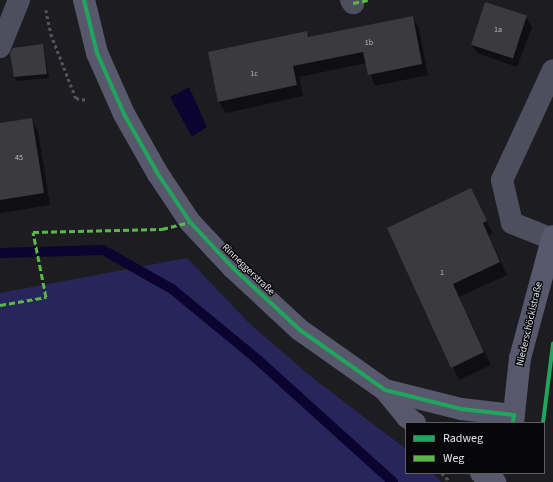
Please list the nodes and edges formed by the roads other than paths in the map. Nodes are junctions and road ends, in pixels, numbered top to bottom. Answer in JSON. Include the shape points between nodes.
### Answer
{"nodes":[{"id":1,"x":19,"y":0,"type":"edge"},
{"id":2,"x":84,"y":0,"type":"edge"},
{"id":3,"x":0,"y":47,"type":"edge"},
{"id":4,"x":553,"y":70,"type":"edge"},
{"id":5,"x":552,"y":238,"type":"edge"},
{"id":6,"x":385,"y":390,"type":"junction"},
{"id":7,"x":513,"y":419,"type":"edge"},
{"id":8,"x":414,"y":422,"type":"edge"},
{"id":9,"x":483,"y":474,"type":"edge"},
{"id":10,"x":495,"y":482,"type":"edge"}],
"edges":[{"from":1,"to":3,"type":"lane"},
{"from":2,"to":6,"type":"main road","name":"Rinneggerstraße","via":[[97,53],[124,114],[158,174],[190,222],[233,268],[300,330]]},
{"from":4,"to":5,"type":"lane","via":[[502,180],[512,223]]},
{"from":5,"to":7,"type":"main road","name":"Niederschöcklstraße","via":[[520,358]]},
{"from":6,"to":7,"type":"main road","name":"Rinneggerstraße"},
{"from":6,"to":8,"type":"main road","name":"Rinneggerstraße"},
{"from":9,"to":10,"type":"main road"}]}
